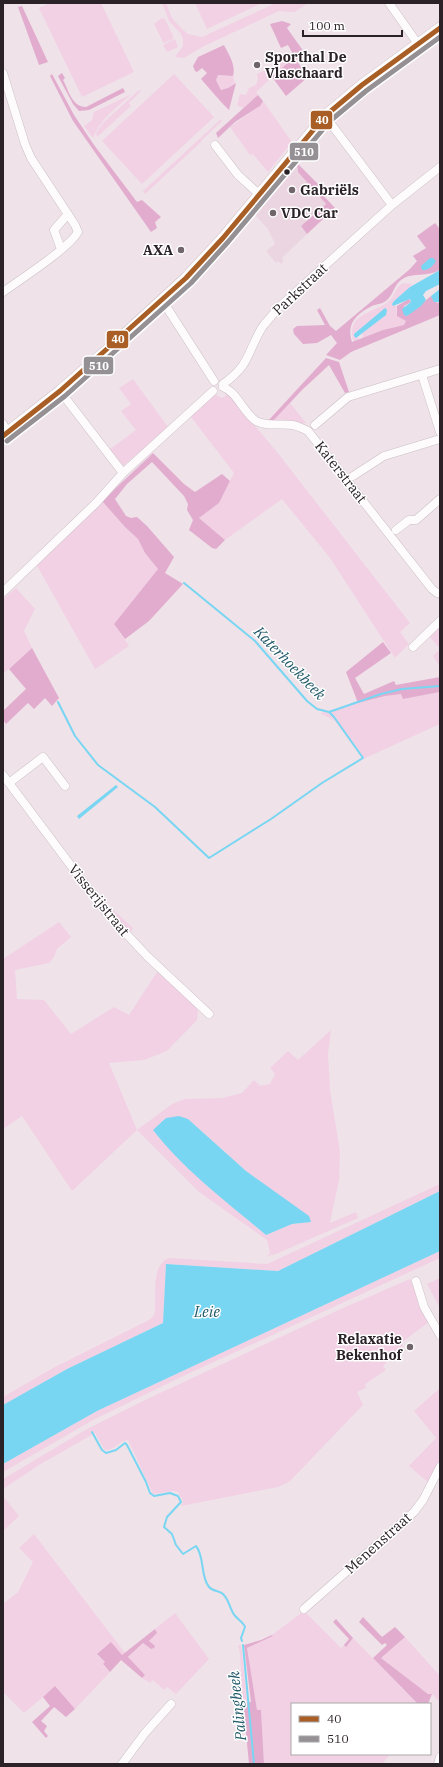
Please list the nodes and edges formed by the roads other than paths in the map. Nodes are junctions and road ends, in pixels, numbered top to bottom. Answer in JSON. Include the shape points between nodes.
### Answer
{"nodes":[{"id":1,"x":388,"y":3,"type":"edge"},
{"id":2,"x":440,"y":28,"type":"edge"},
{"id":3,"x":418,"y":44,"type":"junction"},
{"id":4,"x":3,"y":72,"type":"edge"},
{"id":5,"x":325,"y":116,"type":"junction"},
{"id":6,"x":216,"y":144,"type":"dead end"},
{"id":7,"x":440,"y":167,"type":"edge"},
{"id":8,"x":260,"y":195,"type":"junction"},
{"id":9,"x":392,"y":205,"type":"junction"},
{"id":10,"x":68,"y":214,"type":"junction"},
{"id":11,"x":61,"y":249,"type":"junction"},
{"id":12,"x":3,"y":292,"type":"edge"},
{"id":13,"x":162,"y":300,"type":"junction"},
{"id":14,"x":440,"y":369,"type":"edge"},
{"id":15,"x":422,"y":375,"type":"junction"},
{"id":16,"x":214,"y":380,"type":"junction"},
{"id":17,"x":223,"y":386,"type":"junction"},
{"id":18,"x":60,"y":391,"type":"junction"},
{"id":19,"x":213,"y":391,"type":"junction"},
{"id":20,"x":315,"y":425,"type":"dead end"},
{"id":21,"x":5,"y":430,"type":"edge"},
{"id":22,"x":440,"y":432,"type":"edge"},
{"id":23,"x":440,"y":439,"type":"edge"},
{"id":24,"x":123,"y":473,"type":"junction"},
{"id":25,"x":353,"y":476,"type":"dead end"},
{"id":26,"x":440,"y":499,"type":"edge"},
{"id":27,"x":396,"y":530,"type":"dead end"},
{"id":28,"x":3,"y":592,"type":"edge"},
{"id":29,"x":439,"y":593,"type":"edge"},
{"id":30,"x":440,"y":622,"type":"edge"},
{"id":31,"x":413,"y":647,"type":"dead end"},
{"id":32,"x":3,"y":775,"type":"edge"},
{"id":33,"x":9,"y":783,"type":"junction"},
{"id":34,"x":65,"y":786,"type":"dead end"},
{"id":35,"x":209,"y":1014,"type":"dead end"},
{"id":36,"x":416,"y":1281,"type":"dead end"},
{"id":37,"x":440,"y":1335,"type":"edge"},
{"id":38,"x":440,"y":1467,"type":"edge"},
{"id":39,"x":304,"y":1609,"type":"dead end"},
{"id":40,"x":171,"y":1704,"type":"dead end"},
{"id":41,"x":440,"y":1757,"type":"edge"},
{"id":42,"x":122,"y":1764,"type":"edge"},
{"id":43,"x":438,"y":1764,"type":"edge"}],
"edges":[{"from":1,"to":3,"type":"street"},
{"from":2,"to":3,"type":"main road"},
{"from":3,"to":5,"type":"main road"},
{"from":4,"to":10,"type":"street","via":[[30,158]]},
{"from":5,"to":8,"type":"main road"},
{"from":5,"to":9,"type":"street"},
{"from":6,"to":8,"type":"street","via":[[238,175]]},
{"from":7,"to":9,"type":"street","name":"Parkstraat"},
{"from":8,"to":13,"type":"main road","via":[[218,244]]},
{"from":9,"to":17,"type":"street","name":"Parkstraat","via":[[277,309],[263,327],[245,364]]},
{"from":10,"to":11,"type":"street","via":[[54,230]]},
{"from":10,"to":11,"type":"street","via":[[78,232]]},
{"from":11,"to":12,"type":"street"},
{"from":13,"to":16,"type":"street"},
{"from":13,"to":18,"type":"main road"},
{"from":14,"to":15,"type":"street"},
{"from":15,"to":20,"type":"street","via":[[348,397]]},
{"from":15,"to":22,"type":"street"},
{"from":16,"to":17,"type":"street","via":[[220,381]]},
{"from":16,"to":19,"type":"street","via":[[210,385]]},
{"from":17,"to":19,"type":"street","via":[[218,392]]},
{"from":17,"to":29,"type":"street","name":"Katerstraat","via":[[256,421],[292,425],[308,431],[432,589]]},
{"from":18,"to":21,"type":"main road"},
{"from":18,"to":24,"type":"street"},
{"from":19,"to":24,"type":"street"},
{"from":23,"to":25,"type":"street","via":[[384,456]]},
{"from":24,"to":28,"type":"street","via":[[96,503]]},
{"from":26,"to":27,"type":"street","via":[[416,520],[409,520]]},
{"from":30,"to":31,"type":"street"},
{"from":32,"to":33,"type":"street","name":"Visserijstraat"},
{"from":33,"to":34,"type":"street","via":[[43,757]]},
{"from":33,"to":35,"type":"street","name":"Visserijstraat","via":[[105,911],[147,956]]},
{"from":36,"to":37,"type":"street","via":[[424,1307]]},
{"from":38,"to":39,"type":"street","name":"Menenstraat","via":[[414,1512]]},
{"from":40,"to":42,"type":"street"},
{"from":41,"to":43,"type":"street"}]}
